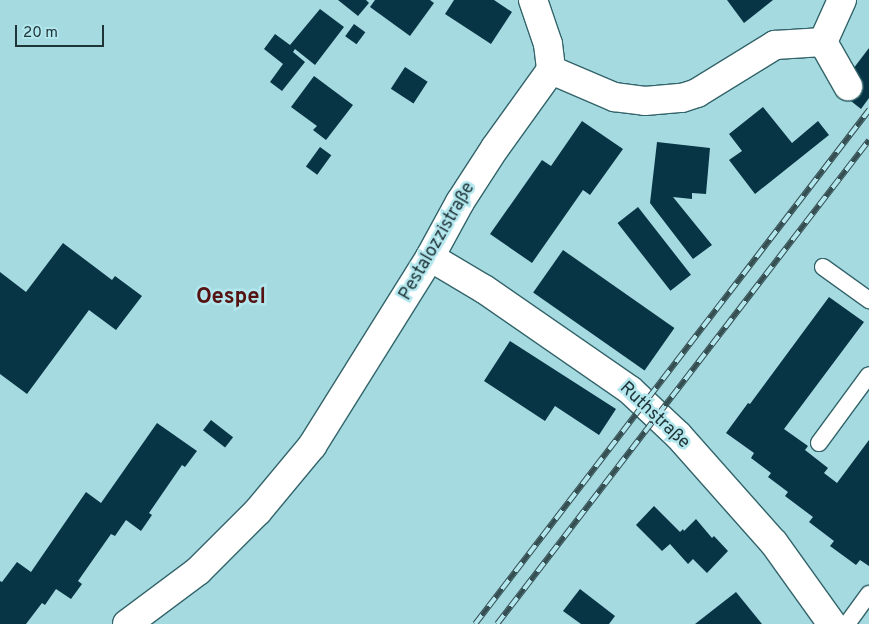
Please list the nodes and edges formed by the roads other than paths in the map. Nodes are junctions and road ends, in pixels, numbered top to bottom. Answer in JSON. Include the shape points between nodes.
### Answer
{"nodes":[{"id":1,"x":533,"y":0,"type":"edge"},
{"id":2,"x":842,"y":0,"type":"edge"},
{"id":3,"x":823,"y":42,"type":"junction"},
{"id":4,"x":552,"y":70,"type":"junction"},
{"id":5,"x":848,"y":86,"type":"dead end"},
{"id":6,"x":430,"y":257,"type":"junction"},
{"id":7,"x":823,"y":267,"type":"dead end"},
{"id":8,"x":869,"y":300,"type":"edge"},
{"id":9,"x":869,"y":375,"type":"edge"},
{"id":10,"x":819,"y":443,"type":"dead end"},
{"id":11,"x":869,"y":594,"type":"edge"},
{"id":12,"x":128,"y":624,"type":"edge"},
{"id":13,"x":832,"y":624,"type":"edge"},
{"id":14,"x":847,"y":624,"type":"edge"}],
"edges":[{"from":1,"to":4,"type":"street","via":[[548,44]]},
{"from":2,"to":3,"type":"street"},
{"from":3,"to":4,"type":"street","via":[[775,45],[698,93],[666,100],[614,97]]},
{"from":3,"to":5,"type":"street"},
{"from":4,"to":6,"type":"street","name":"Pestalozzistraße","via":[[495,148]]},
{"from":6,"to":12,"type":"street","name":"Pestalozzistraße","via":[[312,446],[258,511],[198,571]]},
{"from":6,"to":13,"type":"street","name":"Ruthstraße","via":[[484,289],[630,390],[678,435],[774,543]]},
{"from":7,"to":8,"type":"lane"},
{"from":9,"to":10,"type":"lane"},
{"from":11,"to":14,"type":"lane"}]}
